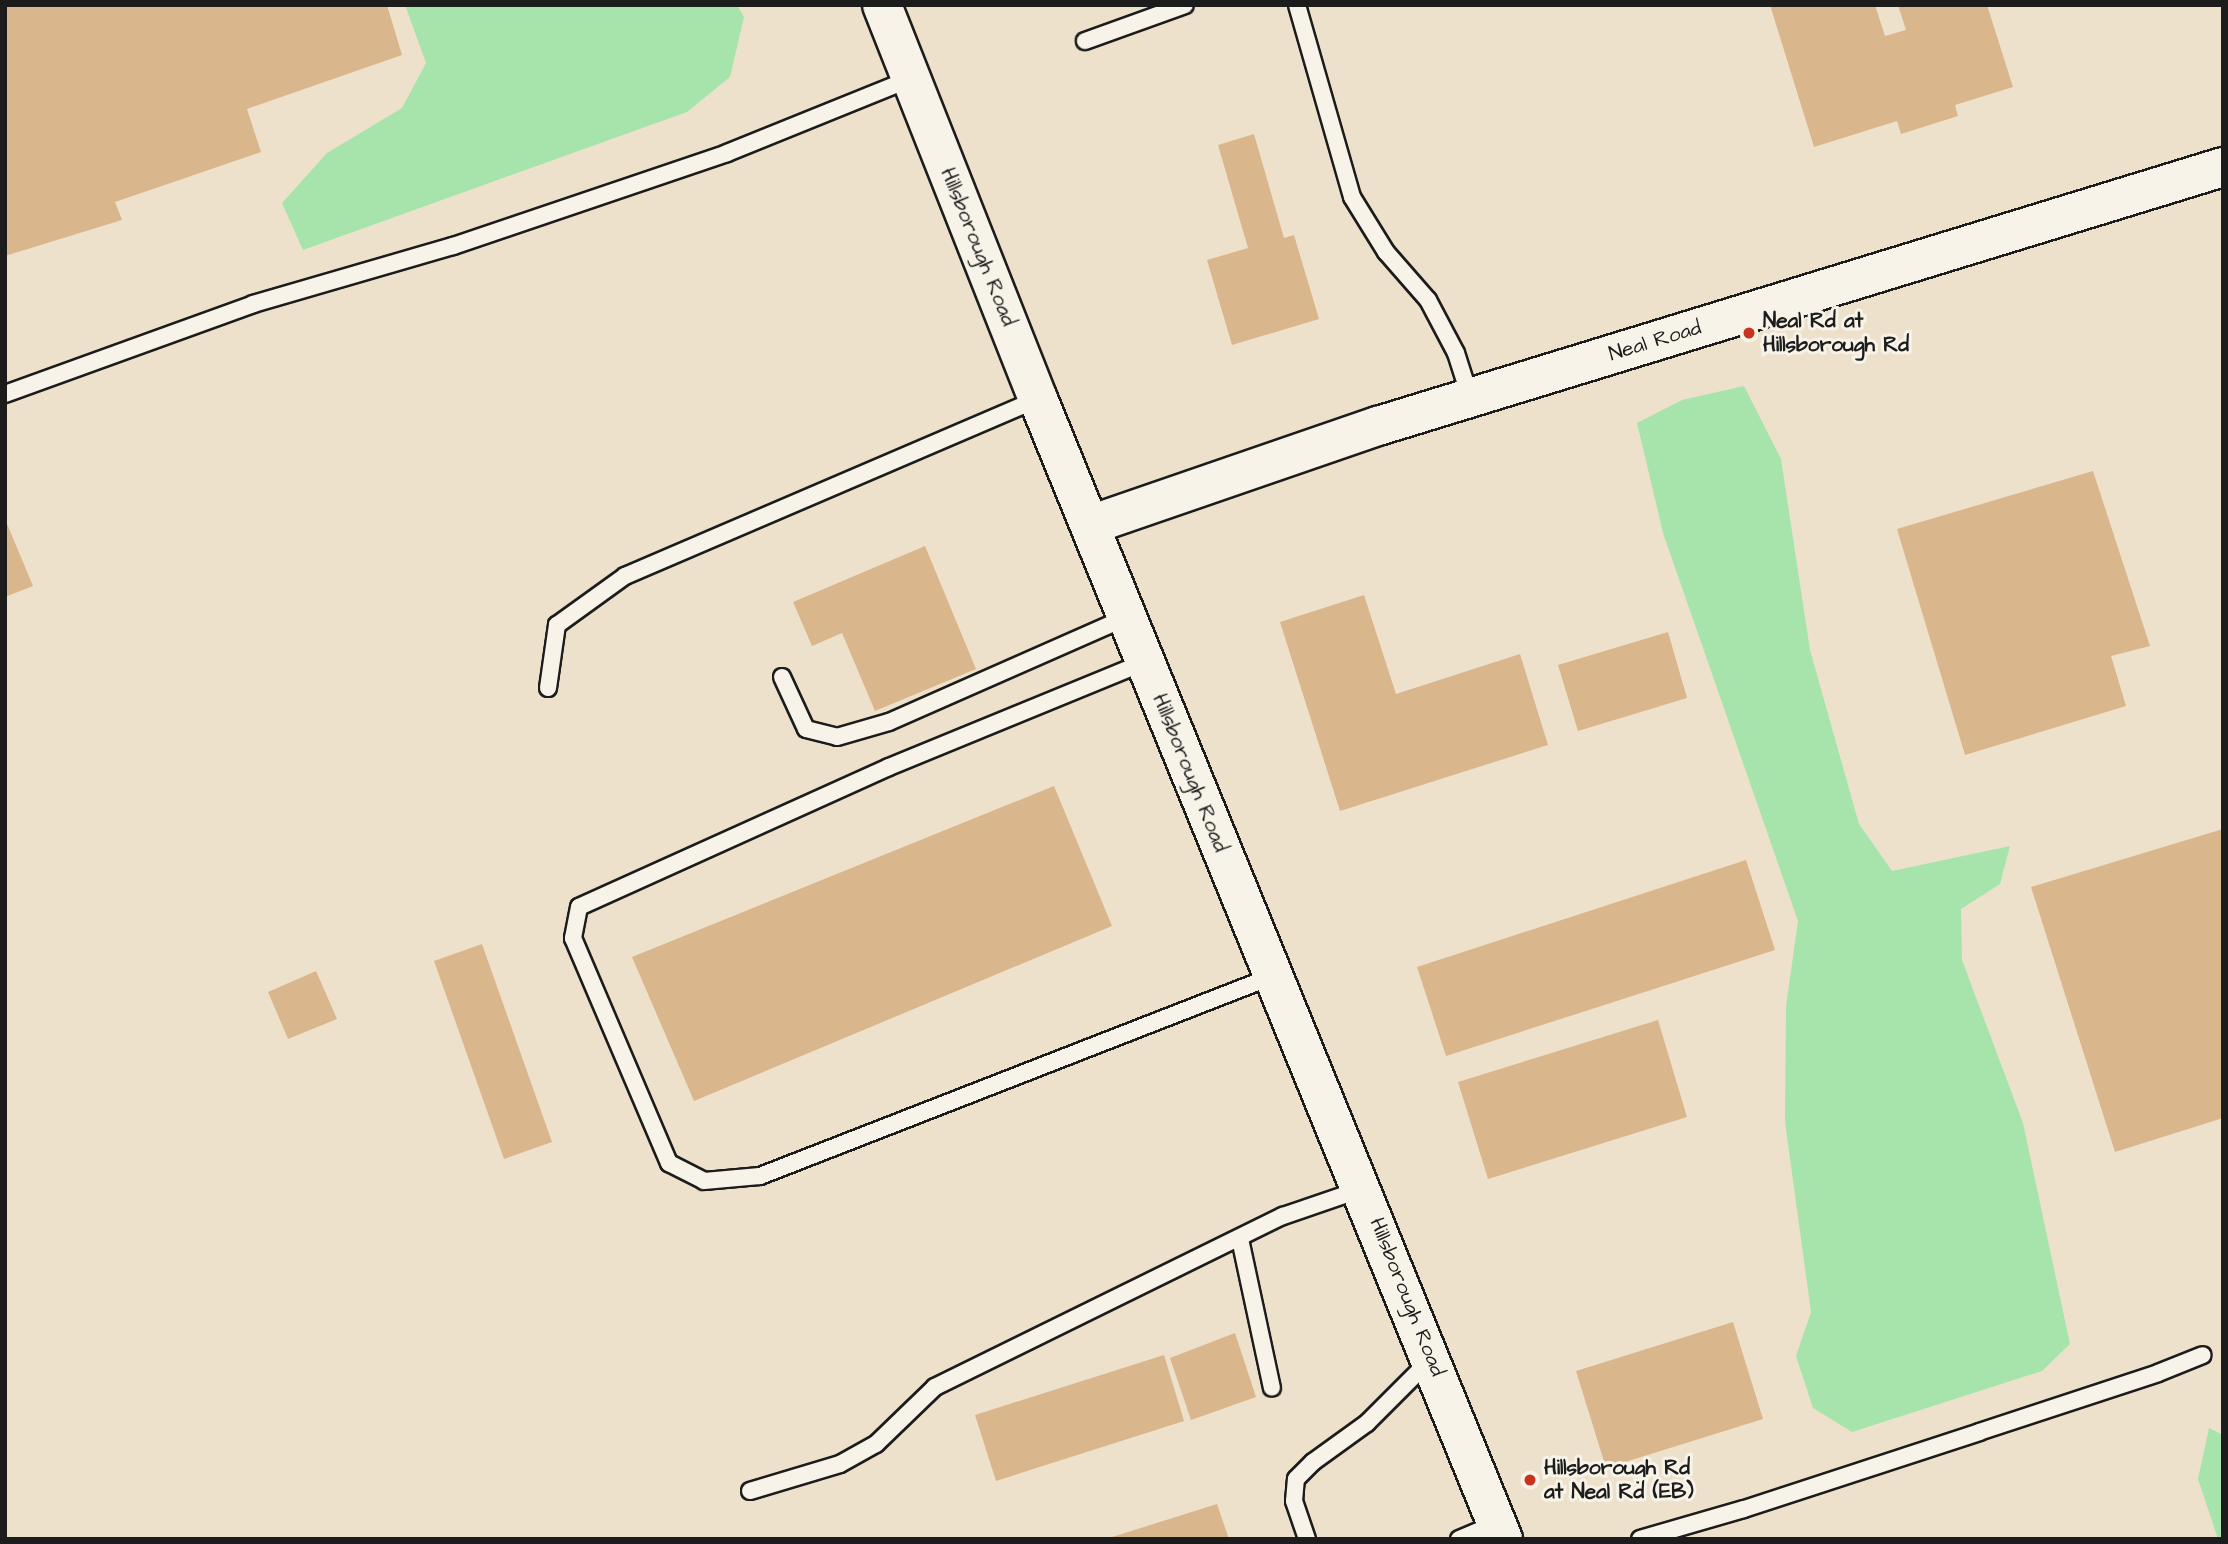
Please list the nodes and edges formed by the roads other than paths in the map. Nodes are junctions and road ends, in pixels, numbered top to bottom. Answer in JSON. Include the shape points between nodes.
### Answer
{"nodes":[{"id":1,"x":882,"y":5,"type":"edge"},
{"id":2,"x":1185,"y":5,"type":"edge"},
{"id":3,"x":1297,"y":5,"type":"edge"},
{"id":4,"x":1084,"y":41,"type":"dead end"},
{"id":5,"x":910,"y":79,"type":"junction"},
{"id":6,"x":2223,"y":167,"type":"edge"},
{"id":7,"x":5,"y":394,"type":"edge"},
{"id":8,"x":1470,"y":397,"type":"junction"},
{"id":9,"x":1038,"y":399,"type":"junction"},
{"id":10,"x":1090,"y":525,"type":"junction"},
{"id":11,"x":1127,"y":617,"type":"junction"},
{"id":12,"x":1145,"y":662,"type":"junction"},
{"id":13,"x":782,"y":677,"type":"dead end"},
{"id":14,"x":548,"y":688,"type":"dead end"},
{"id":15,"x":1273,"y":976,"type":"junction"},
{"id":16,"x":1362,"y":1189,"type":"junction"},
{"id":17,"x":1240,"y":1239,"type":"junction"},
{"id":18,"x":2203,"y":1355,"type":"dead end"},
{"id":19,"x":1432,"y":1358,"type":"junction"},
{"id":20,"x":1272,"y":1388,"type":"dead end"},
{"id":21,"x":750,"y":1491,"type":"dead end"},
{"id":22,"x":1500,"y":1531,"type":"edge"},
{"id":23,"x":1307,"y":1539,"type":"edge"},
{"id":24,"x":1459,"y":1539,"type":"edge"},
{"id":25,"x":1640,"y":1539,"type":"edge"}],
"edges":[{"from":1,"to":5,"type":"main road","name":"Hillsborough Road"},
{"from":2,"to":4,"type":"lane"},
{"from":3,"to":8,"type":"lane","via":[[1352,197],[1386,252],[1428,300],[1455,353]]},
{"from":5,"to":7,"type":"lane","via":[[727,153],[453,246],[253,304]]},
{"from":5,"to":9,"type":"main road","name":"Hillsborough Road"},
{"from":6,"to":8,"type":"main road","name":"Neal Road"},
{"from":8,"to":10,"type":"main road","name":"Neal Road"},
{"from":9,"to":10,"type":"main road","name":"Hillsborough Road"},
{"from":9,"to":14,"type":"lane","via":[[625,576],[557,625]]},
{"from":10,"to":11,"type":"main road","name":"Hillsborough Road"},
{"from":11,"to":12,"type":"main road","name":"Hillsborough Road"},
{"from":11,"to":13,"type":"lane","via":[[889,722],[837,737],[806,729]]},
{"from":12,"to":15,"type":"main road","name":"Hillsborough Road"},
{"from":12,"to":15,"type":"lane","via":[[889,767],[579,907],[573,938],[669,1163],[704,1181],[760,1176]]},
{"from":15,"to":16,"type":"main road","name":"Hillsborough Road"},
{"from":16,"to":17,"type":"lane","via":[[1283,1216]]},
{"from":16,"to":19,"type":"main road","name":"Hillsborough Road"},
{"from":17,"to":20,"type":"lane"},
{"from":17,"to":21,"type":"lane","via":[[934,1387],[876,1444],[841,1464]]},
{"from":18,"to":25,"type":"lane","via":[[1927,1449]]},
{"from":19,"to":22,"type":"main road","name":"Hillsborough Road"},
{"from":19,"to":23,"type":"lane","via":[[1367,1423],[1296,1479],[1294,1501]]},
{"from":22,"to":24,"type":"lane"}]}
